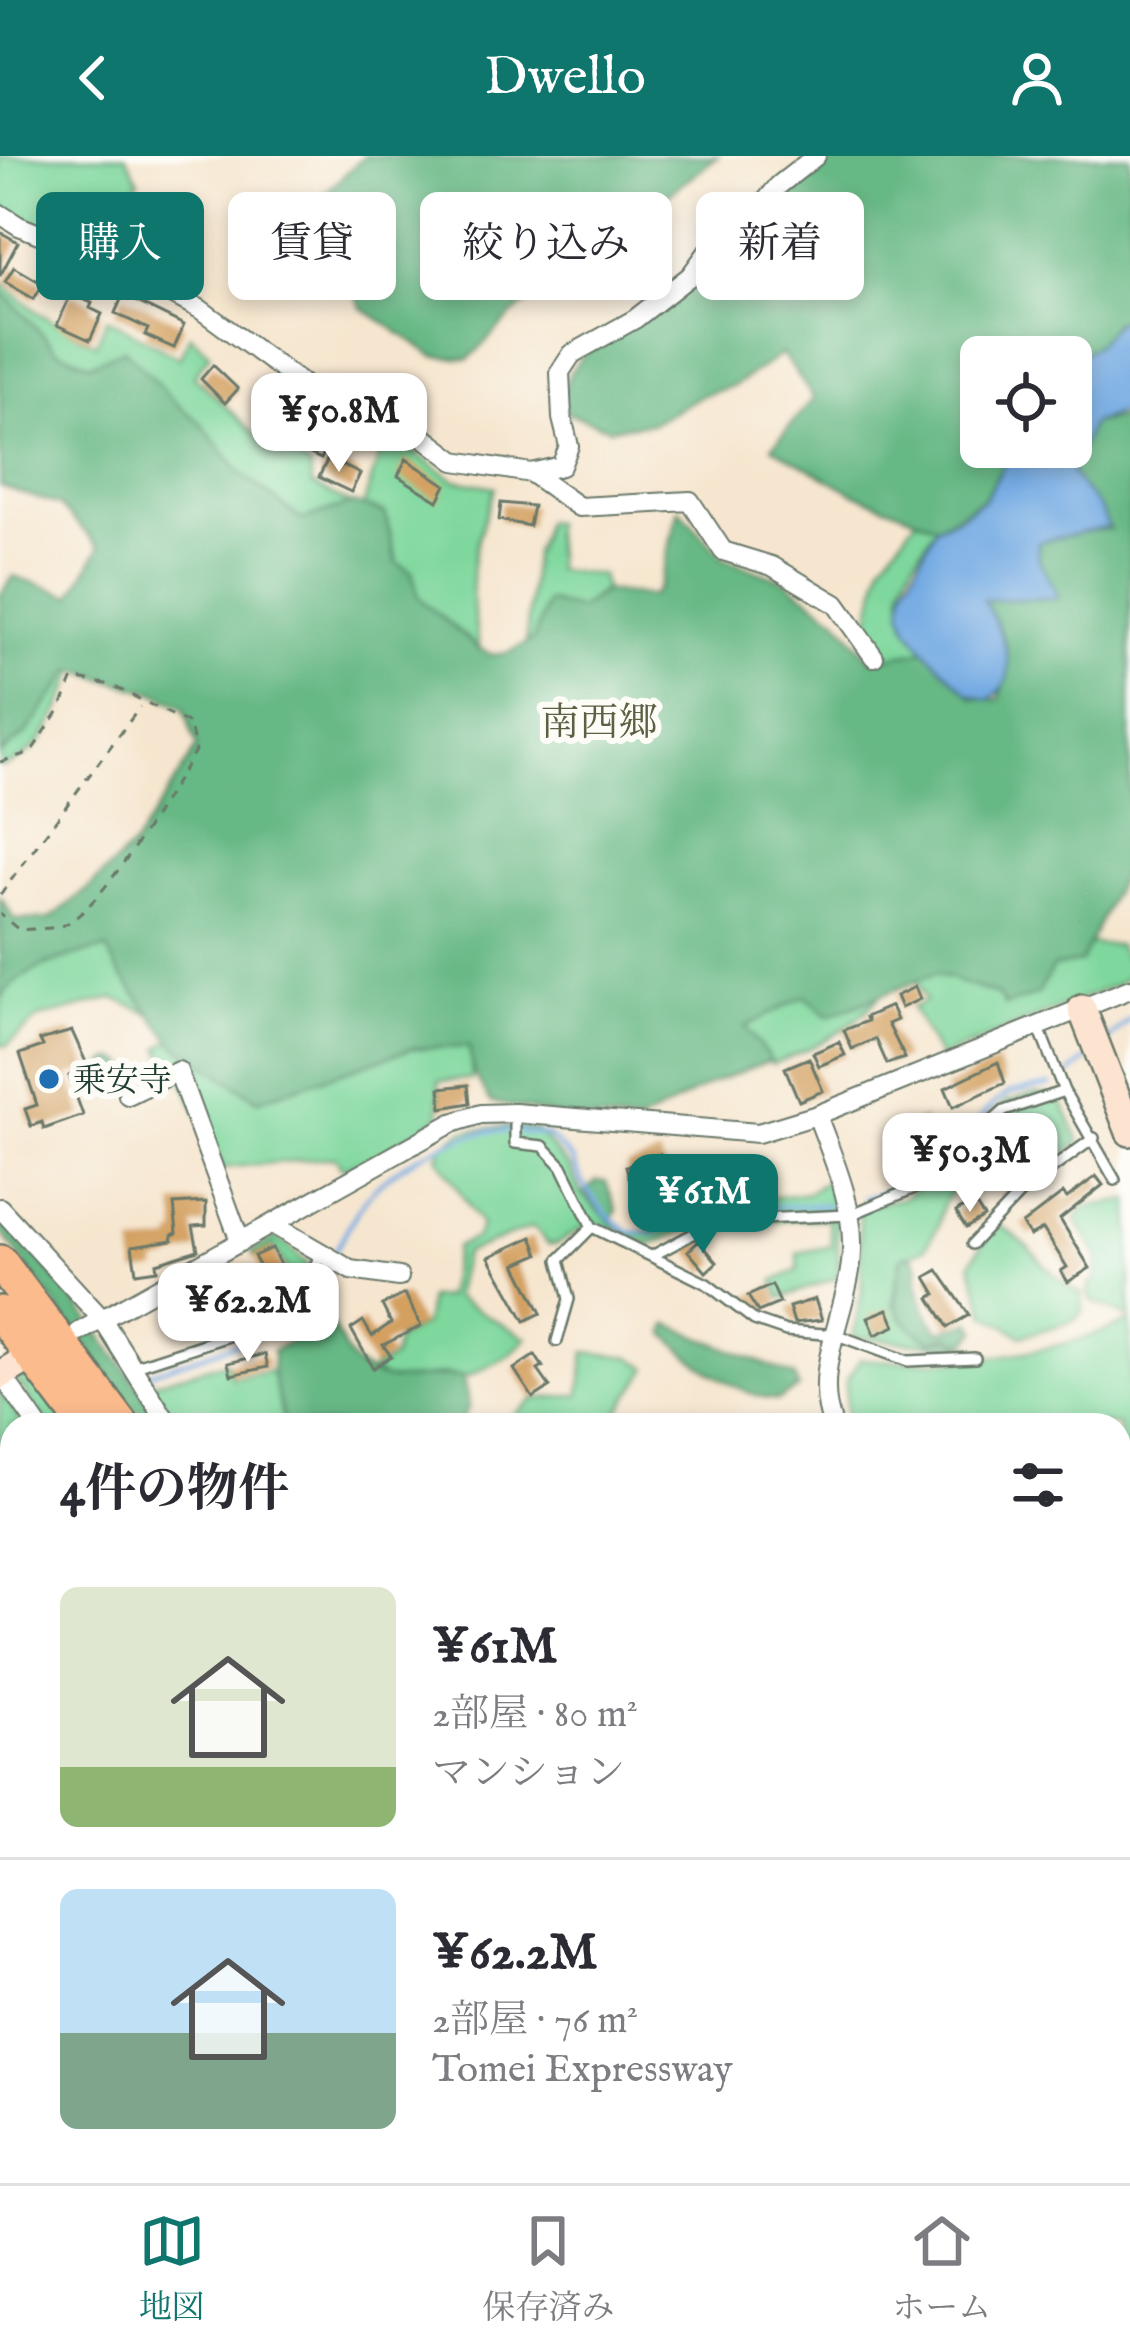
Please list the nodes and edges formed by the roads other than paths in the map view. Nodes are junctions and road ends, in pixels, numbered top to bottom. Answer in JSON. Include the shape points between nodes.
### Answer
{"nodes":[{"id":1,"x":816,"y":156,"type":"edge"},
{"id":2,"x":0,"y":214,"type":"edge"},
{"id":3,"x":530,"y":472,"type":"junction"},
{"id":4,"x":874,"y":657,"type":"dead end"},
{"id":5,"x":1130,"y":989,"type":"edge"},
{"id":6,"x":1082,"y":1009,"type":"junction"},
{"id":7,"x":1038,"y":1026,"type":"junction"},
{"id":8,"x":1064,"y":1091,"type":"junction"},
{"id":9,"x":128,"y":1095,"type":"dead end"},
{"id":10,"x":514,"y":1113,"type":"junction"},
{"id":11,"x":817,"y":1115,"type":"junction"},
{"id":12,"x":1130,"y":1132,"type":"edge"},
{"id":13,"x":1094,"y":1138,"type":"junction"},
{"id":14,"x":1115,"y":1180,"type":"dead end"},
{"id":15,"x":0,"y":1208,"type":"edge"},
{"id":16,"x":850,"y":1215,"type":"junction"},
{"id":17,"x":272,"y":1223,"type":"junction"},
{"id":18,"x":592,"y":1227,"type":"junction"},
{"id":19,"x":240,"y":1241,"type":"junction"},
{"id":20,"x":972,"y":1244,"type":"dead end"},
{"id":21,"x":322,"y":1255,"type":"junction"},
{"id":22,"x":652,"y":1256,"type":"junction"},
{"id":23,"x":0,"y":1262,"type":"edge"},
{"id":24,"x":399,"y":1277,"type":"dead end"},
{"id":25,"x":0,"y":1313,"type":"edge"},
{"id":26,"x":102,"y":1319,"type":"junction"},
{"id":27,"x":79,"y":1332,"type":"dead end"},
{"id":28,"x":837,"y":1335,"type":"junction"},
{"id":29,"x":557,"y":1341,"type":"dead end"},
{"id":30,"x":975,"y":1358,"type":"dead end"},
{"id":31,"x":132,"y":1367,"type":"junction"},
{"id":32,"x":5,"y":1372,"type":"edge"},
{"id":33,"x":30,"y":1413,"type":"edge"},
{"id":34,"x":76,"y":1413,"type":"edge"},
{"id":35,"x":113,"y":1413,"type":"edge"},
{"id":36,"x":162,"y":1413,"type":"edge"},
{"id":37,"x":830,"y":1413,"type":"edge"}],
"edges":[{"from":1,"to":3,"type":"street","via":[[761,208],[724,230],[690,277],[572,354],[560,372],[569,446],[561,466]]},
{"from":2,"to":3,"type":"street","via":[[200,309],[339,411],[413,429],[455,460]]},
{"from":3,"to":4,"type":"street","via":[[579,507],[690,501],[723,551],[772,566],[836,604]]},
{"from":5,"to":6,"type":"street"},
{"from":6,"to":7,"type":"street"},
{"from":6,"to":12,"type":"street"},
{"from":7,"to":8,"type":"lane"},
{"from":7,"to":11,"type":"street"},
{"from":8,"to":13,"type":"lane"},
{"from":8,"to":16,"type":"lane","via":[[1004,1111],[920,1186]]},
{"from":9,"to":19,"type":"street","via":[[178,1071]]},
{"from":10,"to":11,"type":"street","via":[[758,1133]]},
{"from":10,"to":17,"type":"street","via":[[452,1123]]},
{"from":10,"to":18,"type":"lane","via":[[514,1143],[543,1145]]},
{"from":11,"to":16,"type":"street"},
{"from":13,"to":14,"type":"lane"},
{"from":13,"to":20,"type":"lane","via":[[1025,1188]]},
{"from":15,"to":26,"type":"street"},
{"from":16,"to":22,"type":"lane","via":[[717,1221]]},
{"from":16,"to":28,"type":"street","via":[[849,1289]]},
{"from":17,"to":19,"type":"street"},
{"from":17,"to":21,"type":"street"},
{"from":18,"to":22,"type":"lane"},
{"from":18,"to":29,"type":"lane","via":[[559,1260],[568,1299]]},
{"from":19,"to":26,"type":"street"},
{"from":21,"to":24,"type":"street","via":[[350,1270]]},
{"from":21,"to":31,"type":"lane","via":[[262,1325]]},
{"from":22,"to":28,"type":"lane","via":[[754,1321]]},
{"from":23,"to":35,"type":"highway"},
{"from":25,"to":34,"type":"highway"},
{"from":26,"to":27,"type":"street"},
{"from":26,"to":31,"type":"street"},
{"from":28,"to":30,"type":"lane","via":[[908,1361]]},
{"from":28,"to":37,"type":"street","via":[[824,1392]]},
{"from":31,"to":36,"type":"street"},
{"from":32,"to":33,"type":"street"}]}
